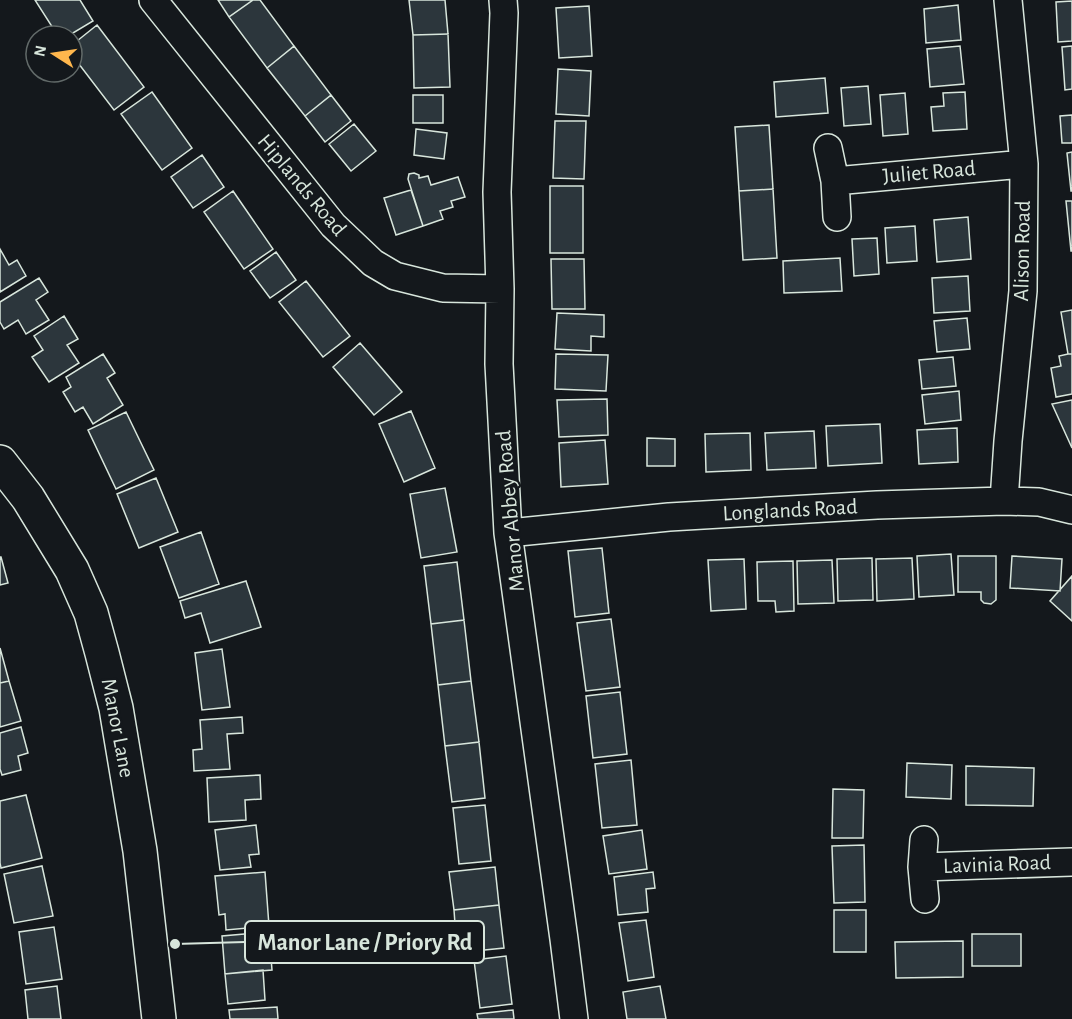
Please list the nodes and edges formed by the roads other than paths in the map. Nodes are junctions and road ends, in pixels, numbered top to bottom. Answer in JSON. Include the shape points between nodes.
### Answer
{"nodes":[{"id":1,"x":153,"y":0,"type":"edge"},
{"id":2,"x":503,"y":0,"type":"edge"},
{"id":3,"x":1008,"y":0,"type":"edge"},
{"id":4,"x":828,"y":148,"type":"dead end"},
{"id":5,"x":1024,"y":164,"type":"junction"},
{"id":6,"x":835,"y":181,"type":"junction"},
{"id":7,"x":837,"y":217,"type":"dead end"},
{"id":8,"x":500,"y":290,"type":"junction"},
{"id":9,"x":0,"y":462,"type":"edge"},
{"id":10,"x":1004,"y":501,"type":"junction"},
{"id":11,"x":1072,"y":510,"type":"edge"},
{"id":12,"x":508,"y":533,"type":"junction"},
{"id":13,"x":924,"y":840,"type":"dead end"},
{"id":14,"x":1072,"y":862,"type":"edge"},
{"id":15,"x":922,"y":867,"type":"junction"},
{"id":16,"x":925,"y":899,"type":"dead end"},
{"id":17,"x":159,"y":1019,"type":"edge"},
{"id":18,"x":574,"y":1019,"type":"edge"}],
"edges":[{"from":1,"to":8,"type":"street","name":"Hiplands Road","via":[[333,225],[374,263],[395,276],[443,288]]},
{"from":2,"to":8,"type":"street","name":"Manor Abbey Road","via":[[497,192]]},
{"from":3,"to":5,"type":"street","name":"Alison Road"},
{"from":4,"to":6,"type":"street"},
{"from":5,"to":6,"type":"street","name":"Juliet Road"},
{"from":5,"to":10,"type":"street","name":"Alison Road","via":[[1023,291]]},
{"from":6,"to":7,"type":"street"},
{"from":8,"to":12,"type":"street","name":"Manor Abbey Road"},
{"from":9,"to":17,"type":"main road","name":"Manor Lane","via":[[50,533],[91,613],[116,708],[140,851]]},
{"from":10,"to":11,"type":"street","name":"Longlands Road","via":[[1039,502]]},
{"from":10,"to":12,"type":"street","name":"Longlands Road","via":[[680,516]]},
{"from":12,"to":18,"type":"street","name":"Manor Abbey Road"},
{"from":13,"to":15,"type":"street","name":"Lavinia Road"},
{"from":14,"to":15,"type":"street","name":"Lavinia Road"},
{"from":15,"to":16,"type":"street","name":"Lavinia Road"}]}
